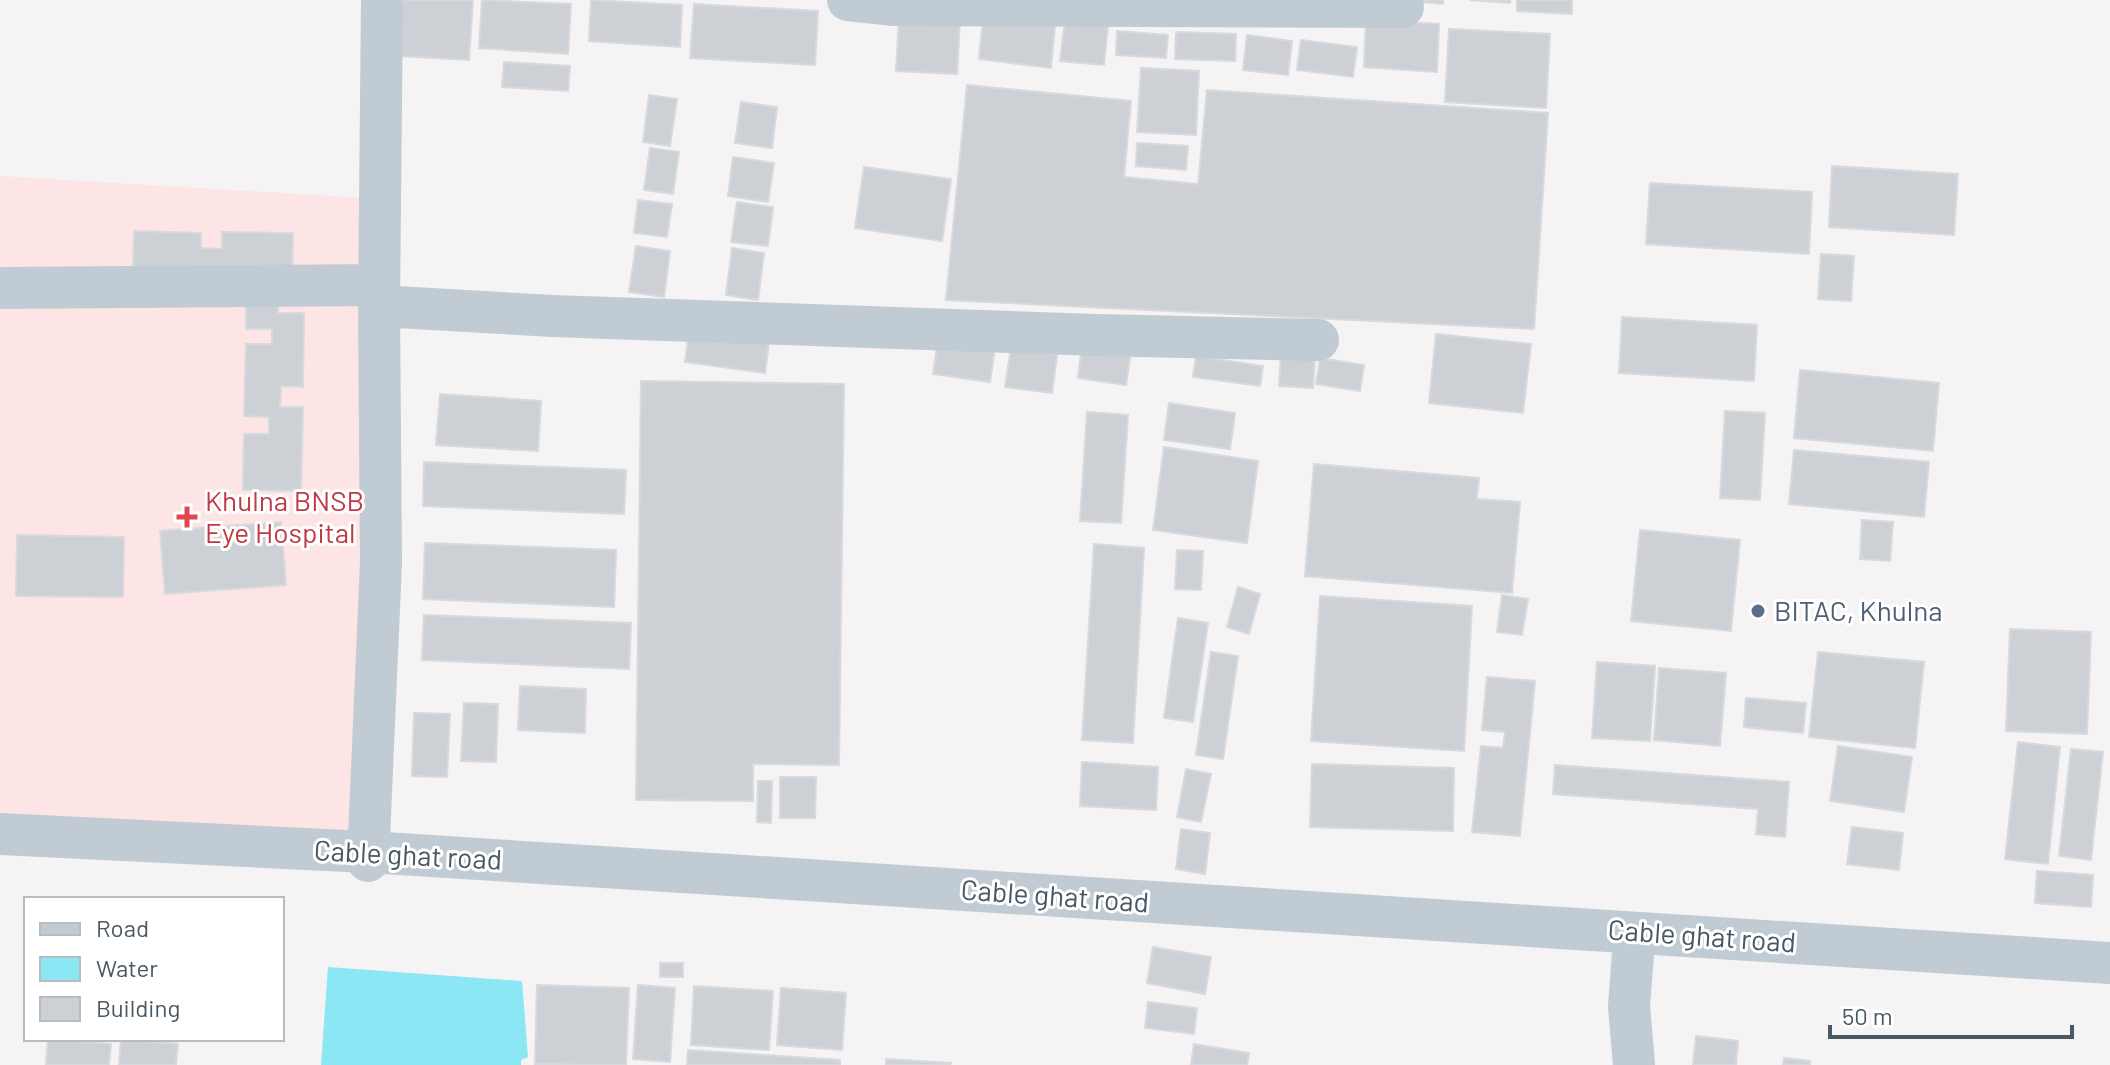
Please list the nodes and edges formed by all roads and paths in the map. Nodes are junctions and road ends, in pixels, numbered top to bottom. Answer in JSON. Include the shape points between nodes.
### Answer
{"nodes":[{"id":1,"x":382,"y":0,"type":"edge"},
{"id":2,"x":848,"y":0,"type":"edge"},
{"id":3,"x":1403,"y":7,"type":"dead end"},
{"id":4,"x":0,"y":288,"type":"edge"},
{"id":5,"x":379,"y":296,"type":"junction"},
{"id":6,"x":1318,"y":340,"type":"dead end"},
{"id":7,"x":0,"y":834,"type":"edge"},
{"id":8,"x":0,"y":842,"type":"edge"},
{"id":9,"x":368,"y":857,"type":"junction"},
{"id":10,"x":1634,"y":940,"type":"junction"},
{"id":11,"x":2110,"y":963,"type":"edge"},
{"id":12,"x":2110,"y":970,"type":"edge"},
{"id":13,"x":1634,"y":1065,"type":"edge"}],
"edges":[{"from":1,"to":5,"type":"street"},
{"from":2,"to":3,"type":"street","via":[[894,5]]},
{"from":4,"to":5,"type":"street"},
{"from":5,"to":6,"type":"street","via":[[553,316]]},
{"from":5,"to":9,"type":"street","via":[[381,562]]},
{"from":7,"to":9,"type":"street","name":"Cable ghat road"},
{"from":8,"to":9,"type":"street","name":"Cable ghat road"},
{"from":9,"to":10,"type":"street","name":"Cable ghat road"},
{"from":9,"to":11,"type":"street","name":"Cable ghat road"},
{"from":10,"to":12,"type":"street","name":"Cable ghat road"},
{"from":10,"to":13,"type":"street","via":[[1629,1006]]}]}
